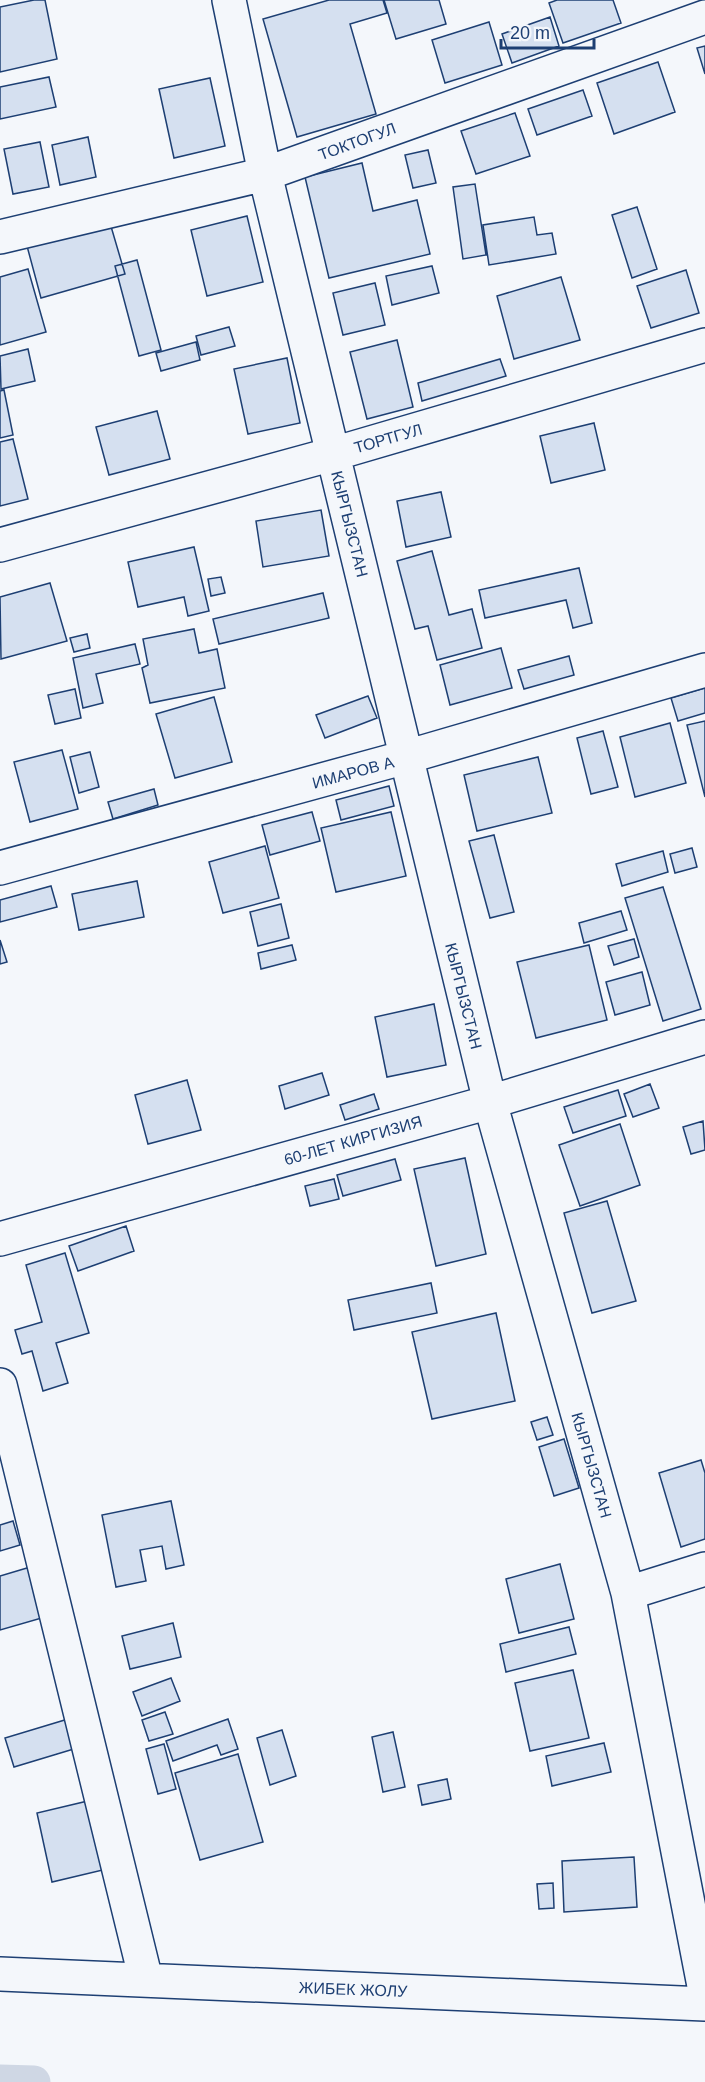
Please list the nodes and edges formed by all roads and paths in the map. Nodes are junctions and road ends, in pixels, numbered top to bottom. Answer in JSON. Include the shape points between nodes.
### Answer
{"nodes":[{"id":1,"x":229,"y":0,"type":"edge"},
{"id":2,"x":705,"y":18,"type":"edge"},
{"id":3,"x":265,"y":174,"type":"junction"},
{"id":4,"x":0,"y":237,"type":"edge"},
{"id":5,"x":705,"y":345,"type":"edge"},
{"id":6,"x":333,"y":454,"type":"junction"},
{"id":7,"x":0,"y":545,"type":"edge"},
{"id":8,"x":705,"y":670,"type":"edge"},
{"id":9,"x":406,"y":757,"type":"junction"},
{"id":10,"x":0,"y":868,"type":"edge"},
{"id":11,"x":705,"y":1037,"type":"edge"},
{"id":12,"x":490,"y":1102,"type":"junction"},
{"id":13,"x":0,"y":1239,"type":"edge"},
{"id":14,"x":0,"y":1385,"type":"edge"},
{"id":15,"x":705,"y":1569,"type":"edge"},
{"id":16,"x":628,"y":1593,"type":"junction"},
{"id":17,"x":0,"y":1974,"type":"edge"},
{"id":18,"x":146,"y":1980,"type":"junction"},
{"id":19,"x":705,"y":1991,"type":"edge"},
{"id":20,"x":705,"y":2004,"type":"edge"}],
"edges":[{"from":1,"to":3,"type":"street","name":"КЫРГЫЗСТАН"},
{"from":2,"to":3,"type":"street","name":"ТОКТОГУЛ"},
{"from":3,"to":4,"type":"street","name":"ТОКТОГУЛ"},
{"from":3,"to":6,"type":"street","name":"КЫРГЫЗСТАН"},
{"from":5,"to":6,"type":"street","name":"ТОРТГУЛ"},
{"from":6,"to":7,"type":"street","name":"ТОРТГУЛ"},
{"from":6,"to":9,"type":"street","name":"КЫРГЫЗСТАН"},
{"from":8,"to":9,"type":"street","name":"ИМАРОВ А"},
{"from":9,"to":10,"type":"street","name":"ИМАРОВ А"},
{"from":9,"to":12,"type":"street","name":"КЫРГЫЗСТАН"},
{"from":11,"to":12,"type":"street","name":"60-ЛЕТ КИРГИЗИЯ"},
{"from":12,"to":13,"type":"street","name":"60-ЛЕТ КИРГИЗИЯ"},
{"from":12,"to":16,"type":"street","name":"КЫРГЫЗСТАН"},
{"from":14,"to":18,"type":"street"},
{"from":15,"to":16,"type":"street"},
{"from":16,"to":19,"type":"street","name":"КЫРГЫЗСТАН"},
{"from":17,"to":18,"type":"street","name":"ЖИБЕК ЖОЛУ"},
{"from":18,"to":20,"type":"street","name":"ЖИБЕК ЖОЛУ"}]}
